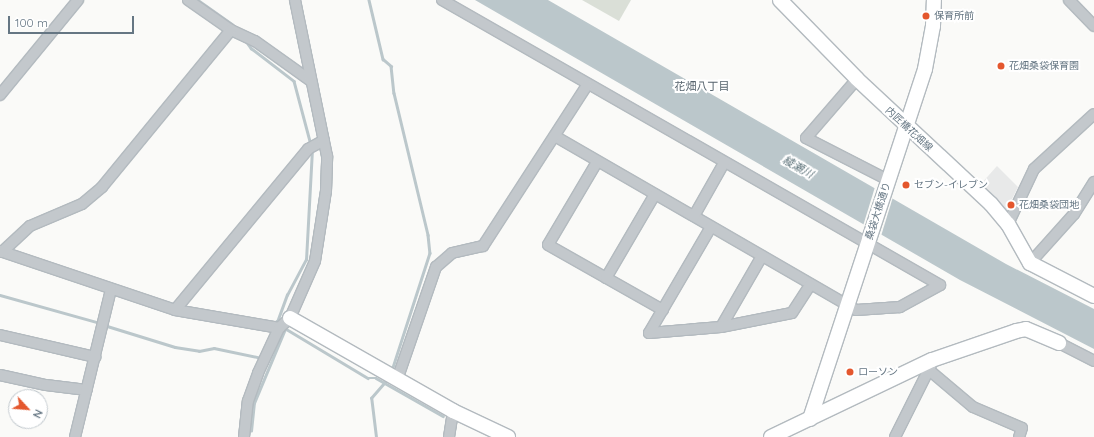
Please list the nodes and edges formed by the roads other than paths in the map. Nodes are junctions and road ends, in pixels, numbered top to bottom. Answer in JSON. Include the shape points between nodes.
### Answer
{"nodes":[{"id":1,"x":78,"y":0,"type":"edge"},
{"id":2,"x":188,"y":0,"type":"edge"},
{"id":3,"x":295,"y":0,"type":"edge"},
{"id":4,"x":442,"y":0,"type":"edge"},
{"id":5,"x":780,"y":0,"type":"edge"},
{"id":6,"x":934,"y":0,"type":"edge"},
{"id":7,"x":1069,"y":0,"type":"edge"},
{"id":8,"x":1094,"y":26,"type":"edge"},
{"id":9,"x":231,"y":30,"type":"junction"},
{"id":10,"x":857,"y":79,"type":"junction"},
{"id":11,"x":310,"y":81,"type":"junction"},
{"id":12,"x":587,"y":85,"type":"junction"},
{"id":13,"x":0,"y":95,"type":"edge"},
{"id":14,"x":1094,"y":114,"type":"edge"},
{"id":15,"x":906,"y":126,"type":"junction"},
{"id":16,"x":555,"y":136,"type":"junction"},
{"id":17,"x":324,"y":140,"type":"junction"},
{"id":18,"x":597,"y":162,"type":"junction"},
{"id":19,"x":724,"y":163,"type":"junction"},
{"id":20,"x":1094,"y":182,"type":"edge"},
{"id":21,"x":887,"y":183,"type":"junction"},
{"id":22,"x":655,"y":194,"type":"junction"},
{"id":23,"x":694,"y":216,"type":"junction"},
{"id":24,"x":1008,"y":224,"type":"junction"},
{"id":25,"x":711,"y":227,"type":"junction"},
{"id":26,"x":868,"y":241,"type":"junction"},
{"id":27,"x":1,"y":251,"type":"edge"},
{"id":28,"x":762,"y":256,"type":"junction"},
{"id":29,"x":1030,"y":263,"type":"junction"},
{"id":30,"x":606,"y":278,"type":"junction"},
{"id":31,"x":810,"y":285,"type":"junction"},
{"id":32,"x":111,"y":289,"type":"junction"},
{"id":33,"x":1094,"y":296,"type":"edge"},
{"id":34,"x":847,"y":304,"type":"junction"},
{"id":35,"x":175,"y":310,"type":"junction"},
{"id":36,"x":663,"y":310,"type":"junction"},
{"id":37,"x":290,"y":318,"type":"junction"},
{"id":38,"x":721,"y":327,"type":"junction"},
{"id":39,"x":279,"y":328,"type":"junction"},
{"id":40,"x":0,"y":335,"type":"edge"},
{"id":41,"x":1059,"y":343,"type":"joint"},
{"id":42,"x":95,"y":357,"type":"junction"},
{"id":43,"x":1094,"y":360,"type":"edge"},
{"id":44,"x":931,"y":365,"type":"junction"},
{"id":45,"x":0,"y":374,"type":"edge"},
{"id":46,"x":397,"y":380,"type":"junction"},
{"id":47,"x":87,"y":390,"type":"junction"},
{"id":48,"x":454,"y":411,"type":"junction"},
{"id":49,"x":810,"y":419,"type":"junction"},
{"id":50,"x":75,"y":437,"type":"edge"},
{"id":51,"x":244,"y":437,"type":"edge"},
{"id":52,"x":449,"y":437,"type":"edge"},
{"id":53,"x":508,"y":437,"type":"edge"},
{"id":54,"x":771,"y":437,"type":"edge"},
{"id":55,"x":895,"y":437,"type":"edge"},
{"id":56,"x":1019,"y":437,"type":"edge"}],
"edges":[{"from":1,"to":13,"type":"street"},
{"from":2,"to":9,"type":"street"},
{"from":3,"to":11,"type":"street"},
{"from":4,"to":12,"type":"street"},
{"from":5,"to":10,"type":"street","name":"内匠橋花畑線"},
{"from":6,"to":15,"type":"street","name":"桑袋大橋通り","via":[[931,41]]},
{"from":7,"to":8,"type":"street"},
{"from":9,"to":11,"type":"street","via":[[255,41]]},
{"from":9,"to":27,"type":"street","via":[[102,187],[82,204],[30,226]]},
{"from":10,"to":15,"type":"street","name":"内匠橋花畑線"},
{"from":10,"to":21,"type":"street","via":[[806,138]]},
{"from":11,"to":17,"type":"street"},
{"from":12,"to":16,"type":"street"},
{"from":12,"to":19,"type":"street"},
{"from":14,"to":24,"type":"street","via":[[1034,169]]},
{"from":15,"to":21,"type":"street","name":"桑袋大橋通り"},
{"from":15,"to":24,"type":"street","name":"内匠橋花畑線"},
{"from":16,"to":18,"type":"street"},
{"from":16,"to":46,"type":"street","via":[[483,246],[452,253],[436,267]]},
{"from":17,"to":35,"type":"street","via":[[308,149]]},
{"from":17,"to":37,"type":"street","via":[[326,192],[315,262]]},
{"from":18,"to":22,"type":"street"},
{"from":18,"to":30,"type":"street","via":[[548,245]]},
{"from":19,"to":23,"type":"street"},
{"from":19,"to":26,"type":"street"},
{"from":20,"to":29,"type":"street","via":[[1074,214]]},
{"from":21,"to":26,"type":"street","name":"桑袋大橋通り"},
{"from":22,"to":23,"type":"street"},
{"from":22,"to":30,"type":"street"},
{"from":23,"to":25,"type":"street"},
{"from":24,"to":29,"type":"street","name":"内匠橋花畑線"},
{"from":25,"to":28,"type":"street"},
{"from":25,"to":36,"type":"street"},
{"from":26,"to":34,"type":"street","name":"桑袋大橋通り"},
{"from":26,"to":34,"type":"street","via":[[940,285],[900,308],[856,310]]},
{"from":27,"to":32,"type":"street"},
{"from":28,"to":31,"type":"street"},
{"from":28,"to":38,"type":"street"},
{"from":29,"to":33,"type":"street"},
{"from":30,"to":36,"type":"street"},
{"from":31,"to":34,"type":"street"},
{"from":31,"to":38,"type":"street","via":[[792,313]]},
{"from":32,"to":35,"type":"street"},
{"from":32,"to":42,"type":"street"},
{"from":34,"to":49,"type":"street","name":"桑袋大橋通り"},
{"from":35,"to":39,"type":"street"},
{"from":36,"to":38,"type":"street","via":[[649,333]]},
{"from":37,"to":39,"type":"street"},
{"from":37,"to":46,"type":"street"},
{"from":39,"to":51,"type":"street","via":[[248,401]]},
{"from":40,"to":42,"type":"street"},
{"from":41,"to":43,"type":"street"},
{"from":41,"to":44,"type":"street","via":[[1026,329]]},
{"from":42,"to":47,"type":"street"},
{"from":44,"to":49,"type":"street"},
{"from":44,"to":55,"type":"street"},
{"from":44,"to":56,"type":"street","via":[[972,407],[1022,428]]},
{"from":45,"to":47,"type":"street","via":[[46,385]]},
{"from":46,"to":48,"type":"street"},
{"from":47,"to":50,"type":"street"},
{"from":48,"to":52,"type":"street"},
{"from":48,"to":53,"type":"street"},
{"from":49,"to":54,"type":"street"}]}
